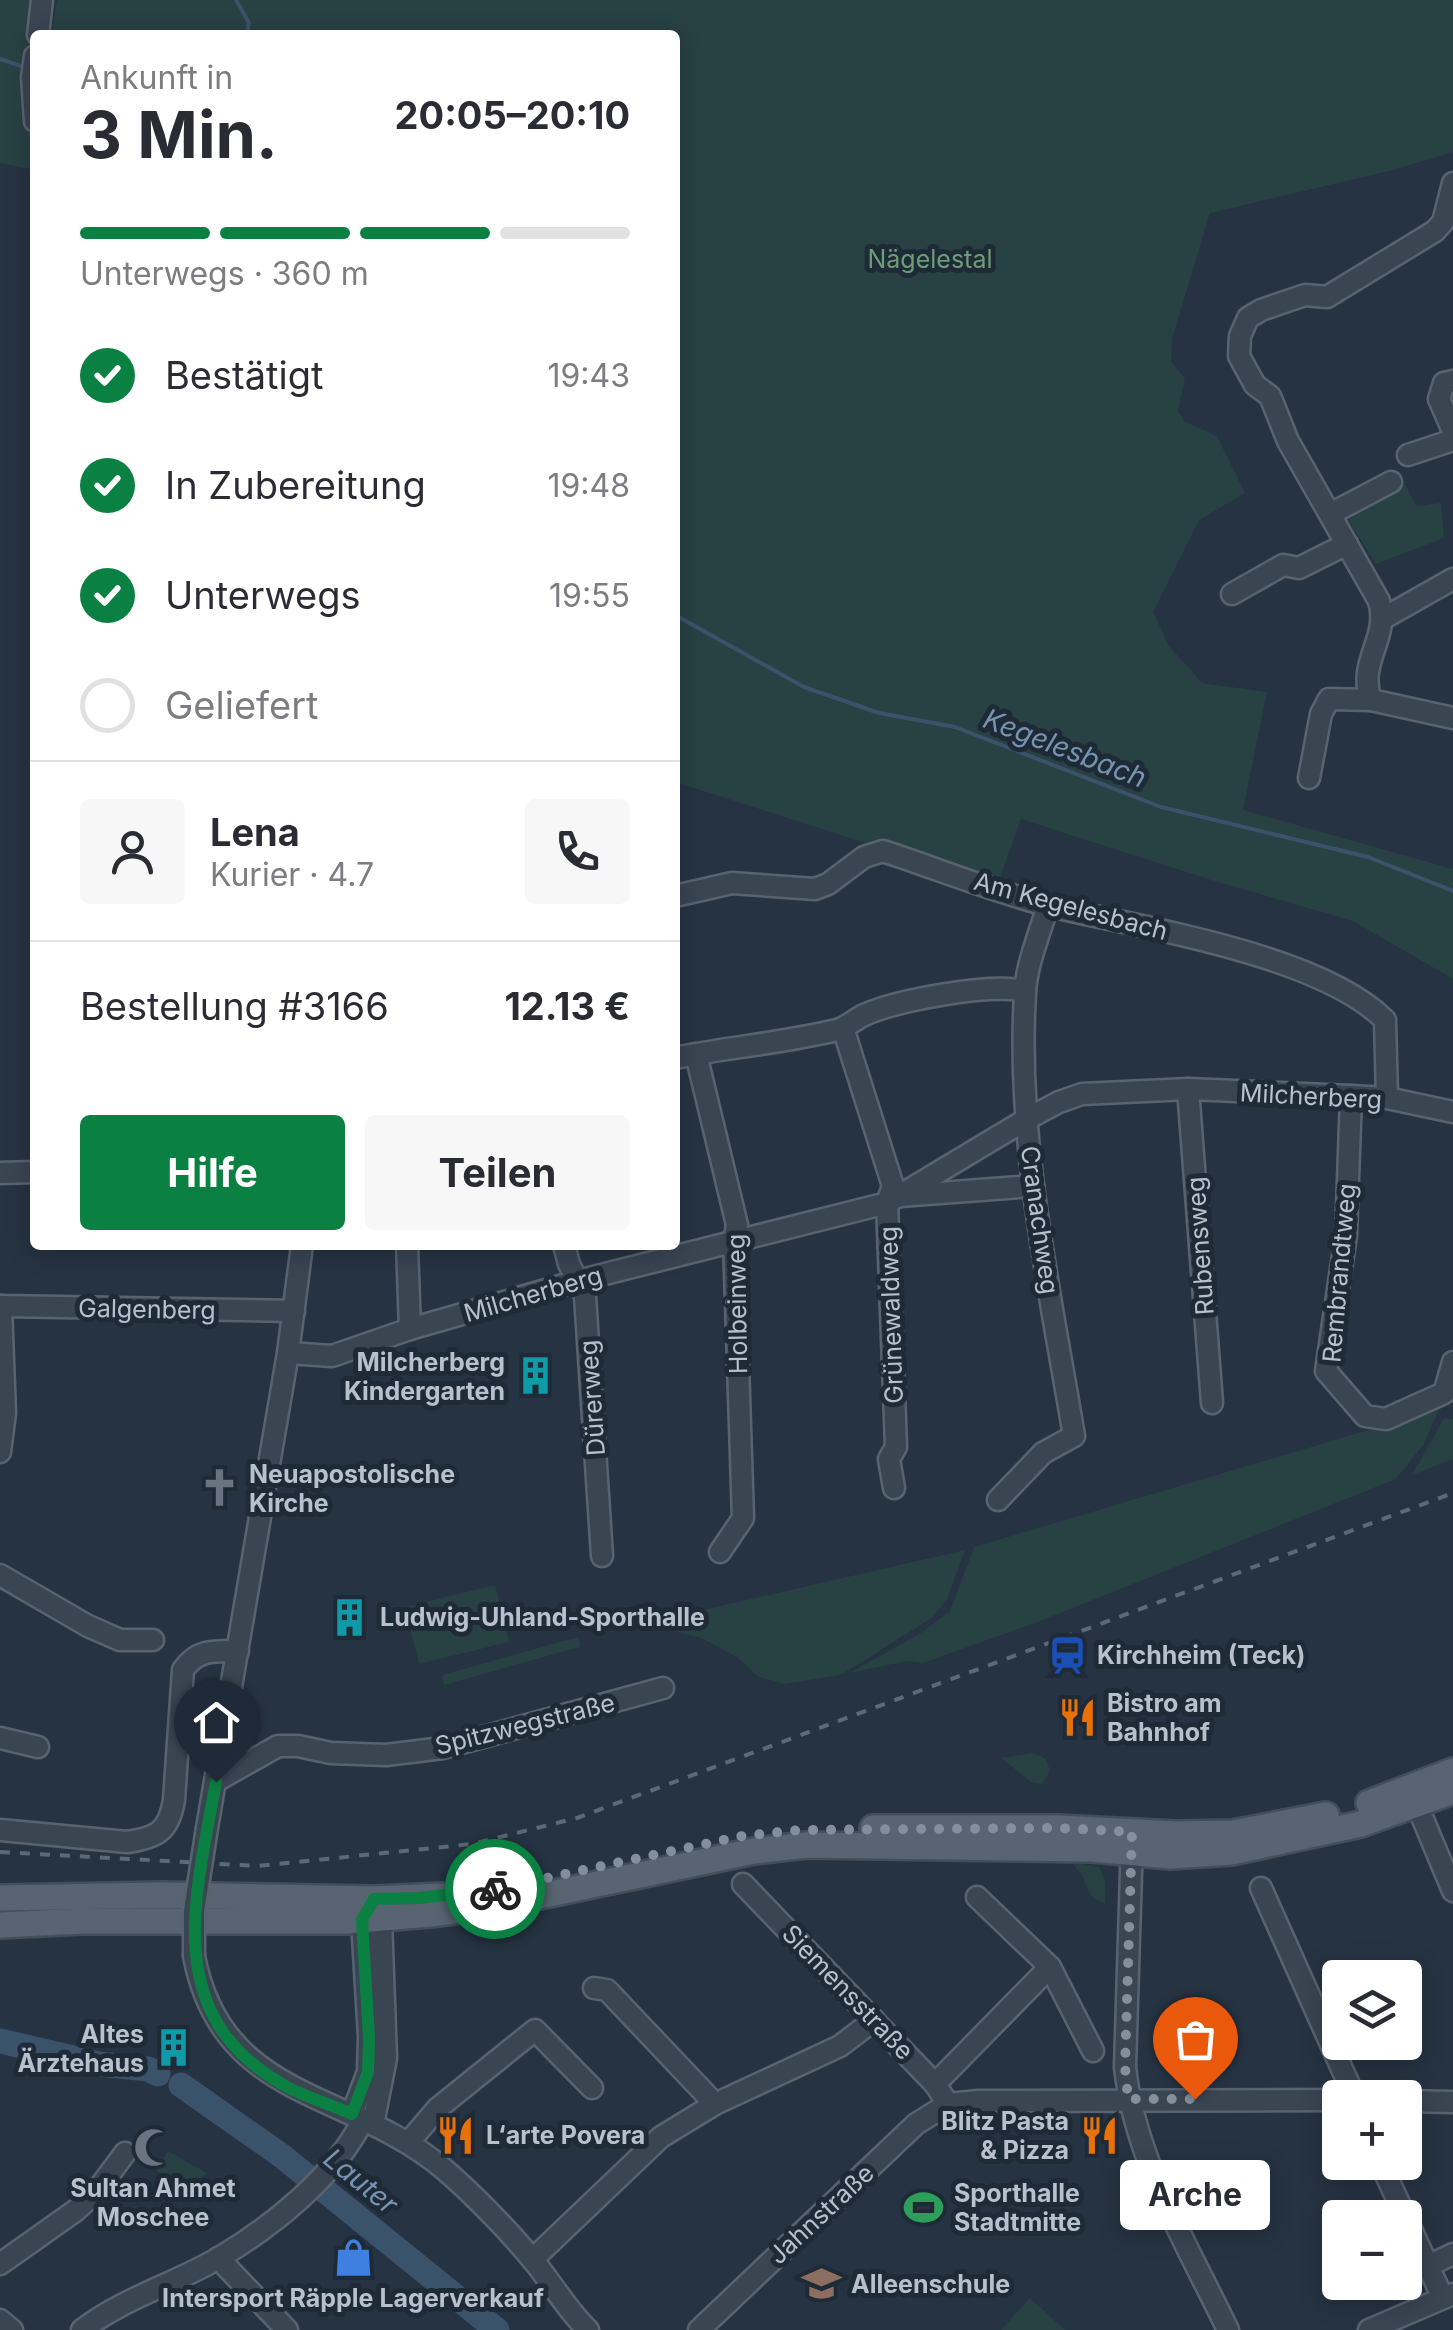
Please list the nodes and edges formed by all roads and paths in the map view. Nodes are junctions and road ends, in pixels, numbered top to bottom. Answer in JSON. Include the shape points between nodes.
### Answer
{"nodes":[{"id":1,"x":42,"y":0,"type":"edge"},
{"id":2,"x":39,"y":30,"type":"edge"},
{"id":3,"x":1453,"y":183,"type":"edge"},
{"id":4,"x":1453,"y":380,"type":"edge"},
{"id":5,"x":1453,"y":430,"type":"edge"},
{"id":6,"x":1453,"y":440,"type":"edge"},
{"id":7,"x":1408,"y":455,"type":"dead end"},
{"id":8,"x":1391,"y":482,"type":"dead end"},
{"id":9,"x":1332,"y":514,"type":"junction"},
{"id":10,"x":1348,"y":544,"type":"junction"},
{"id":11,"x":1453,"y":579,"type":"edge"},
{"id":12,"x":1232,"y":594,"type":"dead end"},
{"id":13,"x":1384,"y":618,"type":"junction"},
{"id":14,"x":1371,"y":700,"type":"junction"},
{"id":15,"x":1453,"y":718,"type":"edge"},
{"id":16,"x":1309,"y":778,"type":"dead end"},
{"id":17,"x":680,"y":895,"type":"edge"},
{"id":18,"x":1048,"y":905,"type":"junction"},
{"id":19,"x":1025,"y":991,"type":"junction"},
{"id":20,"x":843,"y":1028,"type":"junction"},
{"id":21,"x":685,"y":1056,"type":"edge"},
{"id":22,"x":1188,"y":1090,"type":"junction"},
{"id":23,"x":1351,"y":1096,"type":"junction"},
{"id":24,"x":1387,"y":1098,"type":"junction"},
{"id":25,"x":1453,"y":1112,"type":"edge"},
{"id":26,"x":1026,"y":1119,"type":"junction"},
{"id":27,"x":30,"y":1172,"type":"edge"},
{"id":28,"x":0,"y":1173,"type":"edge"},
{"id":29,"x":1033,"y":1186,"type":"junction"},
{"id":30,"x":891,"y":1199,"type":"junction"},
{"id":31,"x":734,"y":1242,"type":"junction"},
{"id":32,"x":301,"y":1250,"type":"edge"},
{"id":33,"x":408,"y":1250,"type":"edge"},
{"id":34,"x":566,"y":1250,"type":"edge"},
{"id":35,"x":577,"y":1280,"type":"junction"},
{"id":36,"x":0,"y":1306,"type":"edge"},
{"id":37,"x":294,"y":1312,"type":"junction"},
{"id":38,"x":410,"y":1329,"type":"junction"},
{"id":39,"x":288,"y":1353,"type":"junction"},
{"id":40,"x":1453,"y":1362,"type":"edge"},
{"id":41,"x":1212,"y":1403,"type":"dead end"},
{"id":42,"x":1,"y":1441,"type":"edge"},
{"id":43,"x":894,"y":1488,"type":"dead end"},
{"id":44,"x":998,"y":1500,"type":"dead end"},
{"id":45,"x":720,"y":1552,"type":"dead end"},
{"id":46,"x":602,"y":1556,"type":"dead end"},
{"id":47,"x":0,"y":1575,"type":"edge"},
{"id":48,"x":153,"y":1640,"type":"dead end"},
{"id":49,"x":238,"y":1651,"type":"junction"},
{"id":50,"x":663,"y":1688,"type":"dead end"},
{"id":51,"x":0,"y":1738,"type":"edge"},
{"id":52,"x":38,"y":1747,"type":"dead end"},
{"id":53,"x":1453,"y":1770,"type":"edge"},
{"id":54,"x":216,"y":1782,"type":"junction"},
{"id":55,"x":1453,"y":1790,"type":"edge"},
{"id":56,"x":1422,"y":1817,"type":"dead end"},
{"id":57,"x":0,"y":1830,"type":"edge"},
{"id":58,"x":1132,"y":1843,"type":"junction"},
{"id":59,"x":744,"y":1884,"type":"dead end"},
{"id":60,"x":1452,"y":1885,"type":"edge"},
{"id":61,"x":1261,"y":1888,"type":"dead end"},
{"id":62,"x":977,"y":1897,"type":"dead end"},
{"id":63,"x":0,"y":1898,"type":"edge"},
{"id":64,"x":373,"y":1912,"type":"junction"},
{"id":65,"x":0,"y":1924,"type":"edge"},
{"id":66,"x":1050,"y":1967,"type":"junction"},
{"id":67,"x":594,"y":1988,"type":"dead end"},
{"id":68,"x":874,"y":2020,"type":"junction"},
{"id":69,"x":1093,"y":2051,"type":"dead end"},
{"id":70,"x":1347,"y":2080,"type":"edge"},
{"id":71,"x":935,"y":2084,"type":"junction"},
{"id":72,"x":592,"y":2088,"type":"dead end"},
{"id":73,"x":1128,"y":2099,"type":"junction"},
{"id":74,"x":1322,"y":2100,"type":"edge"},
{"id":75,"x":1422,"y":2101,"type":"edge"},
{"id":76,"x":1453,"y":2102,"type":"edge"},
{"id":77,"x":714,"y":2104,"type":"junction"},
{"id":78,"x":948,"y":2104,"type":"junction"},
{"id":79,"x":363,"y":2120,"type":"junction"},
{"id":80,"x":408,"y":2143,"type":"junction"},
{"id":81,"x":125,"y":2153,"type":"dead end"},
{"id":82,"x":1388,"y":2180,"type":"edge"},
{"id":83,"x":1453,"y":2254,"type":"edge"},
{"id":84,"x":218,"y":2258,"type":"junction"},
{"id":85,"x":533,"y":2260,"type":"junction"},
{"id":86,"x":0,"y":2264,"type":"edge"},
{"id":87,"x":1428,"y":2266,"type":"junction"},
{"id":88,"x":1448,"y":2296,"type":"edge"},
{"id":89,"x":0,"y":2320,"type":"edge"},
{"id":90,"x":1377,"y":2329,"type":"edge"},
{"id":91,"x":12,"y":2330,"type":"edge"},
{"id":92,"x":82,"y":2330,"type":"edge"},
{"id":93,"x":286,"y":2330,"type":"edge"},
{"id":94,"x":588,"y":2330,"type":"edge"},
{"id":95,"x":699,"y":2330,"type":"edge"},
{"id":96,"x":1228,"y":2330,"type":"edge"}],
"edges":[{"from":1,"to":2,"type":"street"},
{"from":3,"to":9,"type":"street","via":[[1435,231],[1327,297],[1276,304],[1243,326],[1239,356],[1255,385],[1270,396]]},
{"from":4,"to":5,"type":"street","via":[[1444,384],[1440,399]]},
{"from":6,"to":7,"type":"street"},
{"from":8,"to":9,"type":"street"},
{"from":9,"to":10,"type":"street"},
{"from":10,"to":12,"type":"street","via":[[1299,568],[1283,565]]},
{"from":10,"to":13,"type":"street"},
{"from":11,"to":13,"type":"street"},
{"from":13,"to":14,"type":"street","via":[[1364,681]]},
{"from":14,"to":15,"type":"street"},
{"from":14,"to":16,"type":"street","via":[[1329,698]]},
{"from":17,"to":18,"type":"street","name":"Am Kegelesbach","via":[[732,883],[815,889],[883,851]]},
{"from":18,"to":19,"type":"street","name":"Cranachweg"},
{"from":18,"to":24,"type":"street","name":"Am Kegelesbach","via":[[1146,925],[1293,968],[1369,1004],[1385,1020]]},
{"from":19,"to":20,"type":"street","via":[[997,986],[910,1003],[865,1014]]},
{"from":19,"to":26,"type":"street","name":"Cranachweg"},
{"from":20,"to":21,"type":"street"},
{"from":20,"to":30,"type":"street","name":"Grünewaldweg","via":[[893,1186]]},
{"from":21,"to":31,"type":"street","name":"Holbeinweg","via":[[737,1225]]},
{"from":22,"to":23,"type":"street","name":"Milcherberg"},
{"from":22,"to":26,"type":"street","name":"Milcherberg","via":[[1082,1094]]},
{"from":22,"to":41,"type":"street","name":"Rubensweg"},
{"from":23,"to":24,"type":"street","name":"Milcherberg"},
{"from":23,"to":40,"type":"street","name":"Rembrandtweg","via":[[1346,1235],[1326,1371],[1365,1416],[1386,1419],[1444,1393]]},
{"from":24,"to":25,"type":"street","name":"Milcherberg"},
{"from":26,"to":29,"type":"street","name":"Cranachweg"},
{"from":26,"to":30,"type":"street","name":"Milcherberg"},
{"from":27,"to":28,"type":"street"},
{"from":29,"to":30,"type":"street","name":"Milcherberg"},
{"from":29,"to":44,"type":"street","name":"Cranachweg","via":[[1074,1436],[1043,1453]]},
{"from":30,"to":31,"type":"street","name":"Milcherberg"},
{"from":30,"to":43,"type":"street","name":"Grünewaldweg"},
{"from":31,"to":35,"type":"street","name":"Milcherberg"},
{"from":31,"to":45,"type":"street","name":"Holbeinweg","via":[[743,1518]]},
{"from":32,"to":37,"type":"street"},
{"from":33,"to":38,"type":"street"},
{"from":34,"to":35,"type":"street","name":"Dürerweg"},
{"from":35,"to":38,"type":"street","name":"Milcherberg"},
{"from":35,"to":46,"type":"street","name":"Dürerweg","via":[[585,1296]]},
{"from":36,"to":37,"type":"street","name":"Galgenberg"},
{"from":36,"to":42,"type":"street","via":[[6,1413]]},
{"from":37,"to":39,"type":"street"},
{"from":38,"to":39,"type":"street","name":"Milcherberg","via":[[332,1356]]},
{"from":39,"to":49,"type":"street"},
{"from":47,"to":48,"type":"street","via":[[120,1640]]},
{"from":49,"to":54,"type":"street"},
{"from":49,"to":57,"type":"street","via":[[205,1652],[183,1670],[174,1800],[160,1832],[127,1842]]},
{"from":50,"to":54,"type":"street","name":"Spitzwegstraße","via":[[443,1748],[386,1754],[278,1746]]},
{"from":51,"to":52,"type":"street"},
{"from":53,"to":58,"type":"main road","via":[[1357,1808],[1306,1820]]},
{"from":54,"to":79,"type":"street","bridge":true,"via":[[194,1911],[194,1956],[206,1999],[230,2040],[255,2064],[288,2087]]},
{"from":55,"to":58,"type":"main road","via":[[1360,1824],[1232,1852],[1170,1856]]},
{"from":56,"to":60,"type":"street"},
{"from":58,"to":64,"type":"main road","via":[[1058,1828],[800,1830],[742,1836]]},
{"from":58,"to":73,"type":"street"},
{"from":59,"to":68,"type":"street","name":"Siemensstraße"},
{"from":61,"to":70,"type":"street"},
{"from":62,"to":66,"type":"street"},
{"from":63,"to":64,"type":"main road","via":[[162,1895]]},
{"from":64,"to":65,"type":"main road","via":[[249,1923]]},
{"from":64,"to":79,"type":"street","via":[[386,2058]]},
{"from":66,"to":69,"type":"street"},
{"from":66,"to":71,"type":"street"},
{"from":67,"to":77,"type":"street","via":[[607,1990]]},
{"from":68,"to":71,"type":"street","name":"Siemensstraße"},
{"from":68,"to":77,"type":"street","via":[[840,2046]]},
{"from":71,"to":78,"type":"street","name":"Siemensstraße"},
{"from":72,"to":80,"type":"street","via":[[535,2030],[438,2108]]},
{"from":73,"to":74,"type":"street"},
{"from":73,"to":78,"type":"street"},
{"from":73,"to":96,"type":"street","via":[[1152,2168]]},
{"from":75,"to":76,"type":"street"},
{"from":77,"to":85,"type":"street","via":[[661,2137]]},
{"from":78,"to":95,"type":"street","name":"Jahnstraße","via":[[916,2124]]},
{"from":79,"to":80,"type":"street"},
{"from":79,"to":84,"type":"street","via":[[326,2172]]},
{"from":80,"to":85,"type":"street","via":[[445,2170]]},
{"from":81,"to":86,"type":"street","via":[[75,2212]]},
{"from":82,"to":87,"type":"street"},
{"from":83,"to":87,"type":"street"},
{"from":84,"to":92,"type":"street","via":[[110,2309]]},
{"from":84,"to":93,"type":"street"},
{"from":85,"to":94,"type":"street"},
{"from":87,"to":88,"type":"street"},
{"from":88,"to":90,"type":"street"},
{"from":89,"to":91,"type":"street"}]}
